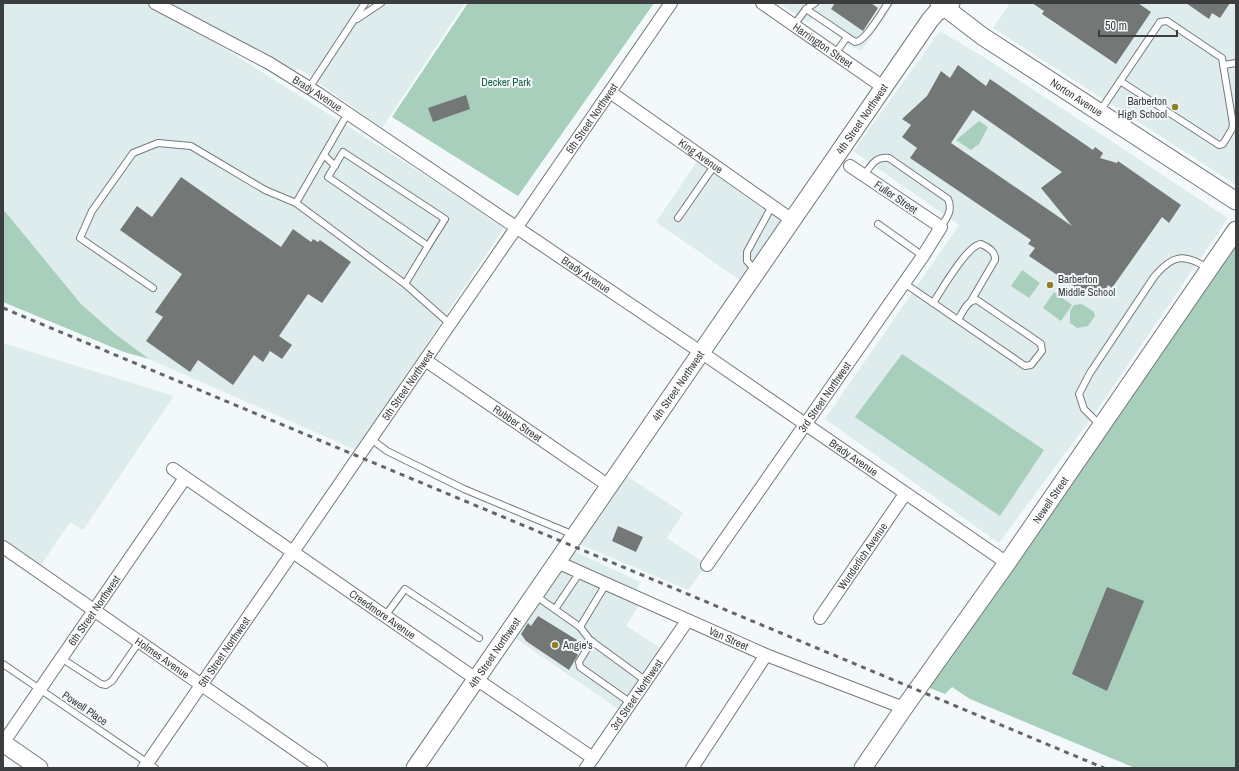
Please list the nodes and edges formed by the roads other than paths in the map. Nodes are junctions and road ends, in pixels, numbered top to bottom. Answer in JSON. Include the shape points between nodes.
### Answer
{"nodes":[{"id":1,"x":155,"y":3,"type":"edge"},
{"id":2,"x":365,"y":3,"type":"edge"},
{"id":3,"x":381,"y":3,"type":"edge"},
{"id":4,"x":671,"y":3,"type":"edge"},
{"id":5,"x":815,"y":3,"type":"edge"},
{"id":6,"x":888,"y":3,"type":"edge"},
{"id":7,"x":945,"y":4,"type":"edge"},
{"id":8,"x":769,"y":5,"type":"edge"},
{"id":9,"x":806,"y":9,"type":"junction"},
{"id":10,"x":353,"y":22,"type":"junction"},
{"id":11,"x":794,"y":25,"type":"junction"},
{"id":12,"x":847,"y":37,"type":"junction"},
{"id":13,"x":835,"y":54,"type":"junction"},
{"id":14,"x":1236,"y":63,"type":"edge"},
{"id":15,"x":1224,"y":65,"type":"junction"},
{"id":16,"x":1120,"y":81,"type":"junction"},
{"id":17,"x":884,"y":87,"type":"junction"},
{"id":18,"x":309,"y":88,"type":"junction"},
{"id":19,"x":610,"y":92,"type":"junction"},
{"id":20,"x":1099,"y":112,"type":"junction"},
{"id":21,"x":348,"y":113,"type":"junction"},
{"id":22,"x":324,"y":155,"type":"junction"},
{"id":23,"x":335,"y":166,"type":"junction"},
{"id":24,"x":714,"y":166,"type":"junction"},
{"id":25,"x":850,"y":166,"type":"dead end"},
{"id":26,"x":864,"y":175,"type":"junction"},
{"id":27,"x":1236,"y":201,"type":"edge"},
{"id":28,"x":296,"y":203,"type":"junction"},
{"id":29,"x":772,"y":206,"type":"junction"},
{"id":30,"x":678,"y":218,"type":"dead end"},
{"id":31,"x":792,"y":220,"type":"junction"},
{"id":32,"x":878,"y":224,"type":"dead end"},
{"id":33,"x":941,"y":227,"type":"junction"},
{"id":34,"x":516,"y":228,"type":"junction"},
{"id":35,"x":1236,"y":230,"type":"edge"},
{"id":36,"x":428,"y":246,"type":"junction"},
{"id":37,"x":923,"y":256,"type":"junction"},
{"id":38,"x":1209,"y":269,"type":"junction"},
{"id":39,"x":757,"y":271,"type":"junction"},
{"id":40,"x":904,"y":283,"type":"junction"},
{"id":41,"x":404,"y":284,"type":"junction"},
{"id":42,"x":153,"y":288,"type":"dead end"},
{"id":43,"x":971,"y":301,"type":"junction"},
{"id":44,"x":933,"y":303,"type":"junction"},
{"id":45,"x":958,"y":320,"type":"junction"},
{"id":46,"x":450,"y":324,"type":"junction"},
{"id":47,"x":701,"y":352,"type":"junction"},
{"id":48,"x":425,"y":360,"type":"junction"},
{"id":49,"x":806,"y":424,"type":"junction"},
{"id":50,"x":1101,"y":426,"type":"junction"},
{"id":51,"x":371,"y":439,"type":"junction"},
{"id":52,"x":173,"y":469,"type":"dead end"},
{"id":53,"x":185,"y":478,"type":"junction"},
{"id":54,"x":609,"y":486,"type":"junction"},
{"id":55,"x":905,"y":494,"type":"junction"},
{"id":56,"x":575,"y":536,"type":"junction"},
{"id":57,"x":3,"y":547,"type":"edge"},
{"id":58,"x":294,"y":552,"type":"junction"},
{"id":59,"x":557,"y":562,"type":"junction"},
{"id":60,"x":1007,"y":563,"type":"junction"},
{"id":61,"x":707,"y":565,"type":"dead end"},
{"id":62,"x":580,"y":572,"type":"junction"},
{"id":63,"x":606,"y":584,"type":"junction"},
{"id":64,"x":534,"y":595,"type":"junction"},
{"id":65,"x":555,"y":609,"type":"junction"},
{"id":66,"x":94,"y":611,"type":"junction"},
{"id":67,"x":385,"y":616,"type":"junction"},
{"id":68,"x":820,"y":618,"type":"dead end"},
{"id":69,"x":687,"y":621,"type":"junction"},
{"id":70,"x":580,"y":627,"type":"junction"},
{"id":71,"x":480,"y":638,"type":"dead end"},
{"id":72,"x":592,"y":641,"type":"junction"},
{"id":73,"x":139,"y":642,"type":"junction"},
{"id":74,"x":766,"y":655,"type":"junction"},
{"id":75,"x":61,"y":658,"type":"junction"},
{"id":76,"x":3,"y":664,"type":"edge"},
{"id":77,"x":476,"y":679,"type":"junction"},
{"id":78,"x":646,"y":681,"type":"junction"},
{"id":79,"x":201,"y":686,"type":"junction"},
{"id":80,"x":40,"y":689,"type":"junction"},
{"id":81,"x":631,"y":703,"type":"junction"},
{"id":82,"x":904,"y":708,"type":"junction"},
{"id":83,"x":3,"y":743,"type":"edge"},
{"id":84,"x":594,"y":758,"type":"junction"},
{"id":85,"x":149,"y":766,"type":"edge"},
{"id":86,"x":39,"y":768,"type":"edge"},
{"id":87,"x":321,"y":768,"type":"edge"},
{"id":88,"x":415,"y":768,"type":"edge"},
{"id":89,"x":586,"y":768,"type":"edge"},
{"id":90,"x":692,"y":768,"type":"edge"},
{"id":91,"x":863,"y":768,"type":"edge"}],
"edges":[{"from":1,"to":18,"type":"street","name":"Brady Avenue","via":[[269,63]]},
{"from":2,"to":10,"type":"lane"},
{"from":3,"to":10,"type":"lane"},
{"from":4,"to":19,"type":"street","name":"5th Street Northwest"},
{"from":5,"to":9,"type":"lane"},
{"from":6,"to":12,"type":"lane","via":[[865,37],[855,42]]},
{"from":7,"to":17,"type":"street","name":"4th Street Northwest","via":[[930,20]]},
{"from":7,"to":20,"type":"street","name":"Norton Avenue","via":[[982,36]]},
{"from":8,"to":11,"type":"street","name":"Harrington Street"},
{"from":9,"to":11,"type":"lane"},
{"from":9,"to":12,"type":"lane"},
{"from":10,"to":18,"type":"lane"},
{"from":11,"to":13,"type":"street","name":"Harrington Street"},
{"from":12,"to":13,"type":"lane"},
{"from":13,"to":17,"type":"street","name":"Harrington Street"},
{"from":14,"to":15,"type":"lane"},
{"from":15,"to":16,"type":"lane","via":[[1221,56],[1164,20],[1160,22]]},
{"from":15,"to":16,"type":"lane","via":[[1233,124],[1223,144],[1219,145]]},
{"from":16,"to":20,"type":"lane"},
{"from":17,"to":31,"type":"street","name":"4th Street Northwest"},
{"from":18,"to":21,"type":"street","name":"Brady Avenue"},
{"from":19,"to":24,"type":"street","name":"King Avenue"},
{"from":19,"to":34,"type":"street","name":"5th Street Northwest"},
{"from":20,"to":27,"type":"street","name":"Norton Avenue"},
{"from":21,"to":22,"type":"lane"},
{"from":21,"to":34,"type":"street","name":"Brady Avenue"},
{"from":22,"to":23,"type":"lane"},
{"from":22,"to":28,"type":"lane"},
{"from":23,"to":36,"type":"lane","via":[[328,177]]},
{"from":23,"to":36,"type":"lane","via":[[343,152],[445,219]]},
{"from":24,"to":29,"type":"street","name":"King Avenue"},
{"from":24,"to":30,"type":"lane"},
{"from":25,"to":26,"type":"street","name":"Fuller Street"},
{"from":26,"to":33,"type":"street","name":"Fuller Street"},
{"from":26,"to":33,"type":"lane","via":[[876,159],[888,158],[948,199],[951,205],[950,213]]},
{"from":28,"to":41,"type":"lane"},
{"from":28,"to":42,"type":"lane","via":[[265,190],[191,146],[158,143],[133,153],[92,211],[80,238]]},
{"from":29,"to":31,"type":"street","name":"King Avenue"},
{"from":29,"to":39,"type":"lane","via":[[747,252],[747,261]]},
{"from":31,"to":39,"type":"street","name":"4th Street Northwest"},
{"from":32,"to":37,"type":"lane"},
{"from":33,"to":37,"type":"street","name":"3rd Street Northwest"},
{"from":34,"to":46,"type":"street","name":"5th Street Northwest"},
{"from":34,"to":47,"type":"street","name":"Brady Avenue"},
{"from":35,"to":38,"type":"street","name":"Newell Street"},
{"from":36,"to":41,"type":"lane"},
{"from":37,"to":40,"type":"street","name":"3rd Street Northwest"},
{"from":38,"to":50,"type":"street","name":"Newell Street"},
{"from":38,"to":50,"type":"lane","via":[[1193,259],[1179,259],[1165,266],[1154,278],[1090,373],[1079,394],[1084,409]]},
{"from":39,"to":47,"type":"street","name":"4th Street Northwest"},
{"from":40,"to":44,"type":"lane"},
{"from":40,"to":49,"type":"street","name":"3rd Street Northwest"},
{"from":41,"to":46,"type":"lane"},
{"from":43,"to":44,"type":"lane","via":[[995,260],[992,251],[980,244],[970,250]]},
{"from":43,"to":45,"type":"lane"},
{"from":43,"to":45,"type":"lane","via":[[981,302],[1037,341],[1042,347],[1039,356],[1031,365],[1025,366]]},
{"from":44,"to":45,"type":"lane"},
{"from":46,"to":48,"type":"street","name":"5th Street Northwest"},
{"from":47,"to":49,"type":"street","name":"Brady Avenue"},
{"from":47,"to":54,"type":"street","name":"4th Street Northwest"},
{"from":48,"to":51,"type":"street","name":"5th Street Northwest"},
{"from":48,"to":54,"type":"street","name":"Rubber Street"},
{"from":49,"to":55,"type":"street","name":"Brady Avenue"},
{"from":49,"to":61,"type":"street","name":"3rd Street Northwest"},
{"from":50,"to":60,"type":"street","name":"Newell Street"},
{"from":51,"to":56,"type":"lane","via":[[387,451],[464,489]]},
{"from":51,"to":58,"type":"street","name":"5th Street Northwest"},
{"from":52,"to":53,"type":"street","name":"Creedmore Avenue"},
{"from":53,"to":58,"type":"street","name":"Creedmore Avenue"},
{"from":53,"to":66,"type":"street","name":"6th Street Northwest"},
{"from":54,"to":56,"type":"street","name":"4th Street Northwest"},
{"from":55,"to":60,"type":"street","name":"Brady Avenue"},
{"from":55,"to":68,"type":"street","name":"Wunderlich Avenue"},
{"from":56,"to":59,"type":"street","name":"4th Street Northwest"},
{"from":57,"to":66,"type":"street","name":"Holmes Avenue"},
{"from":58,"to":67,"type":"street","name":"Creedmore Avenue"},
{"from":58,"to":79,"type":"street","name":"5th Street Northwest"},
{"from":59,"to":62,"type":"street","name":"Van Street"},
{"from":59,"to":64,"type":"street","name":"4th Street Northwest"},
{"from":60,"to":82,"type":"street","name":"Newell Street"},
{"from":62,"to":63,"type":"street","name":"Van Street"},
{"from":62,"to":65,"type":"lane"},
{"from":63,"to":69,"type":"street","name":"Van Street"},
{"from":63,"to":70,"type":"lane"},
{"from":64,"to":65,"type":"lane"},
{"from":64,"to":77,"type":"street","name":"4th Street Northwest"},
{"from":65,"to":70,"type":"lane"},
{"from":66,"to":73,"type":"street","name":"Holmes Avenue"},
{"from":66,"to":75,"type":"street","name":"6th Street Northwest"},
{"from":67,"to":71,"type":"lane","via":[[405,588]]},
{"from":67,"to":77,"type":"street","name":"Creedmore Avenue"},
{"from":69,"to":74,"type":"street","name":"Van Street"},
{"from":69,"to":78,"type":"street","name":"3rd Street Northwest"},
{"from":70,"to":72,"type":"lane"},
{"from":72,"to":78,"type":"lane"},
{"from":72,"to":81,"type":"lane","via":[[579,662],[580,667]]},
{"from":73,"to":75,"type":"lane","via":[[112,681],[106,684],[101,684]]},
{"from":73,"to":79,"type":"street","name":"Holmes Avenue"},
{"from":74,"to":82,"type":"street","name":"Van Street"},
{"from":74,"to":90,"type":"street"},
{"from":75,"to":80,"type":"street","name":"6th Street Northwest"},
{"from":76,"to":80,"type":"lane","name":"Powell Place"},
{"from":77,"to":84,"type":"street","name":"Creedmore Avenue"},
{"from":77,"to":88,"type":"street","name":"4th Street Northwest"},
{"from":78,"to":81,"type":"street","name":"3rd Street Northwest"},
{"from":79,"to":85,"type":"street","name":"5th Street Northwest"},
{"from":79,"to":87,"type":"street","name":"Holmes Avenue"},
{"from":80,"to":83,"type":"street","name":"6th Street Northwest"},
{"from":80,"to":85,"type":"lane","name":"Powell Place"},
{"from":81,"to":84,"type":"street","name":"3rd Street Northwest"},
{"from":82,"to":91,"type":"street","name":"Newell Street"},
{"from":83,"to":86,"type":"street"},
{"from":84,"to":89,"type":"street","name":"3rd Street Northwest"}]}
